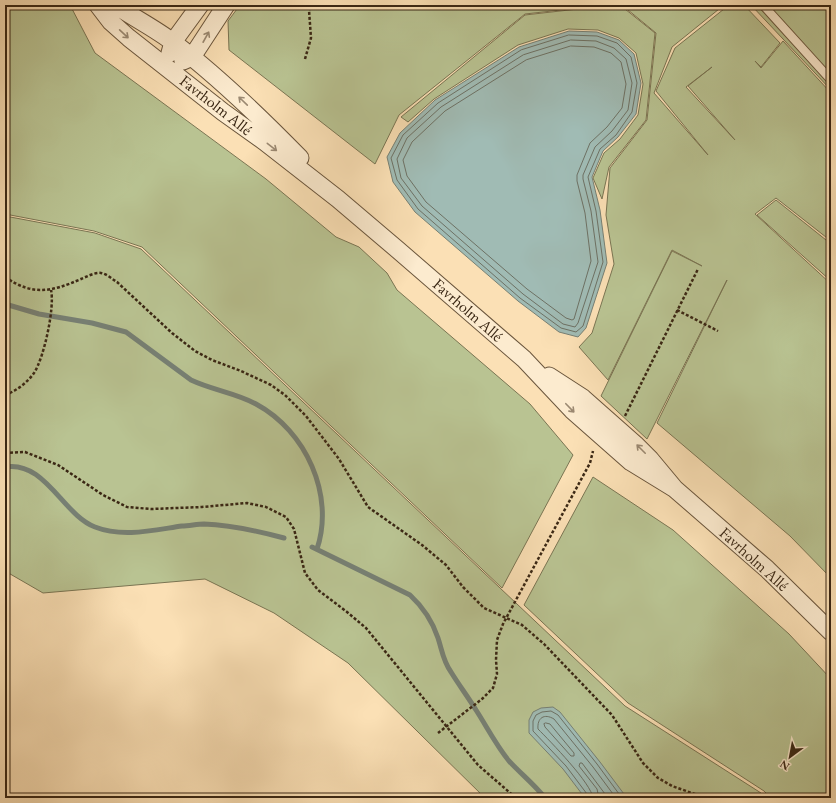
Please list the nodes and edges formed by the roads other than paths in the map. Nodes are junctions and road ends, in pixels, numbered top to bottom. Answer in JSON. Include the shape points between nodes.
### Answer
{"nodes":[{"id":1,"x":98,"y":5,"type":"edge"},
{"id":2,"x":115,"y":5,"type":"edge"},
{"id":3,"x":200,"y":5,"type":"edge"},
{"id":4,"x":226,"y":5,"type":"edge"},
{"id":5,"x":762,"y":5,"type":"edge"},
{"id":6,"x":173,"y":42,"type":"junction"},
{"id":7,"x":192,"y":57,"type":"junction"},
{"id":8,"x":168,"y":67,"type":"junction"},
{"id":9,"x":831,"y":80,"type":"edge"},
{"id":10,"x":338,"y":199,"type":"junction"},
{"id":11,"x":524,"y":358,"type":"junction"},
{"id":12,"x":675,"y":489,"type":"junction"},
{"id":13,"x":831,"y":632,"type":"edge"}],
"edges":[{"from":1,"to":8,"type":"street","name":"Favrholm Allé","one_way":true,"via":[[111,22],[129,38]]},
{"from":2,"to":6,"type":"street","name":"Favrholm Allé"},
{"from":3,"to":6,"type":"street"},
{"from":7,"to":4,"type":"street","one_way":true},
{"from":5,"to":9,"type":"lane"},
{"from":6,"to":7,"type":"street","name":"Favrholm Allé"},
{"from":6,"to":8,"type":"street"},
{"from":7,"to":8,"type":"street"},
{"from":10,"to":7,"type":"street","name":"Favrholm Allé","one_way":true,"via":[[241,98]]},
{"from":8,"to":10,"type":"street","name":"Favrholm Allé","one_way":true},
{"from":10,"to":11,"type":"street","name":"Favrholm Allé"},
{"from":12,"to":11,"type":"street","name":"Favrholm Allé","one_way":true,"via":[[650,458],[583,398]]},
{"from":11,"to":12,"type":"street","name":"Favrholm Allé","one_way":true,"via":[[601,437],[631,462]]},
{"from":12,"to":13,"type":"street","name":"Favrholm Allé","via":[[767,569]]}]}
